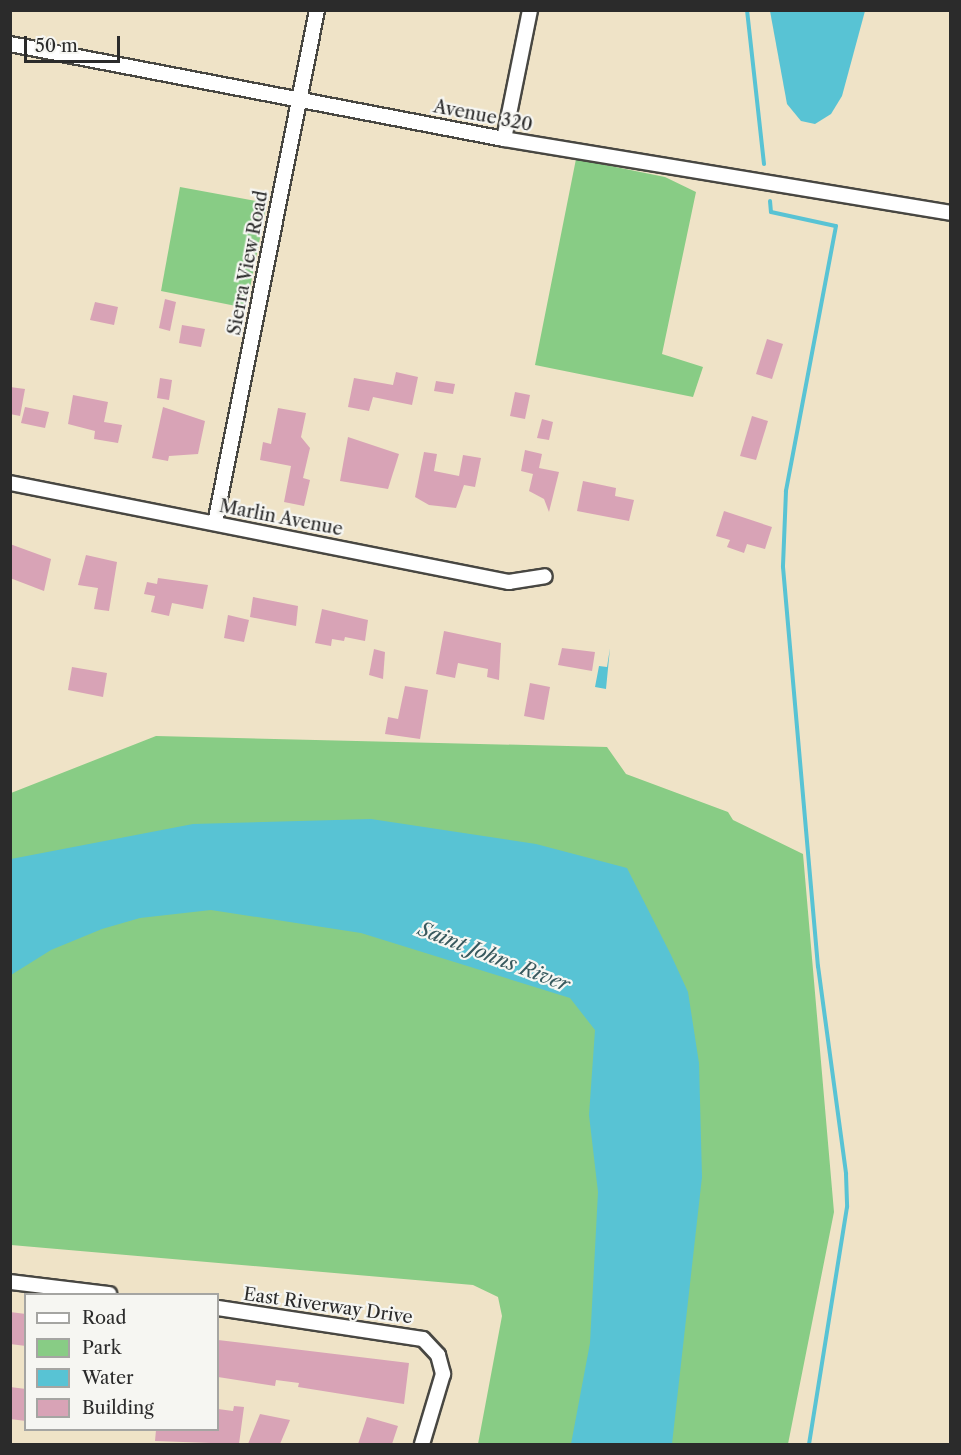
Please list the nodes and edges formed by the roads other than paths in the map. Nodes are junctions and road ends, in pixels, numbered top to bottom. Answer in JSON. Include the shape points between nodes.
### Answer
{"nodes":[{"id":1,"x":317,"y":10,"type":"edge"},
{"id":2,"x":530,"y":10,"type":"edge"},
{"id":3,"x":10,"y":44,"type":"edge"},
{"id":4,"x":299,"y":99,"type":"junction"},
{"id":5,"x":504,"y":139,"type":"junction"},
{"id":6,"x":951,"y":213,"type":"edge"},
{"id":7,"x":10,"y":483,"type":"edge"},
{"id":8,"x":214,"y":523,"type":"junction"},
{"id":9,"x":545,"y":576,"type":"dead end"},
{"id":10,"x":10,"y":1282,"type":"edge"},
{"id":11,"x":101,"y":1293,"type":"edge"},
{"id":12,"x":219,"y":1308,"type":"edge"},
{"id":13,"x":423,"y":1444,"type":"edge"}],
"edges":[{"from":1,"to":4,"type":"street","name":"Sierra View Road"},
{"from":2,"to":5,"type":"street"},
{"from":3,"to":4,"type":"street","name":"Avenue 320"},
{"from":4,"to":5,"type":"street","name":"Avenue 320"},
{"from":4,"to":8,"type":"street","name":"Sierra View Road"},
{"from":5,"to":6,"type":"street","name":"Avenue 320"},
{"from":7,"to":8,"type":"street","name":"Marlin Avenue"},
{"from":8,"to":9,"type":"street","name":"Marlin Avenue","via":[[510,582]]},
{"from":10,"to":11,"type":"street"},
{"from":12,"to":13,"type":"street","name":"East Riverway Drive","via":[[403,1332],[431,1346],[444,1374]]}]}
